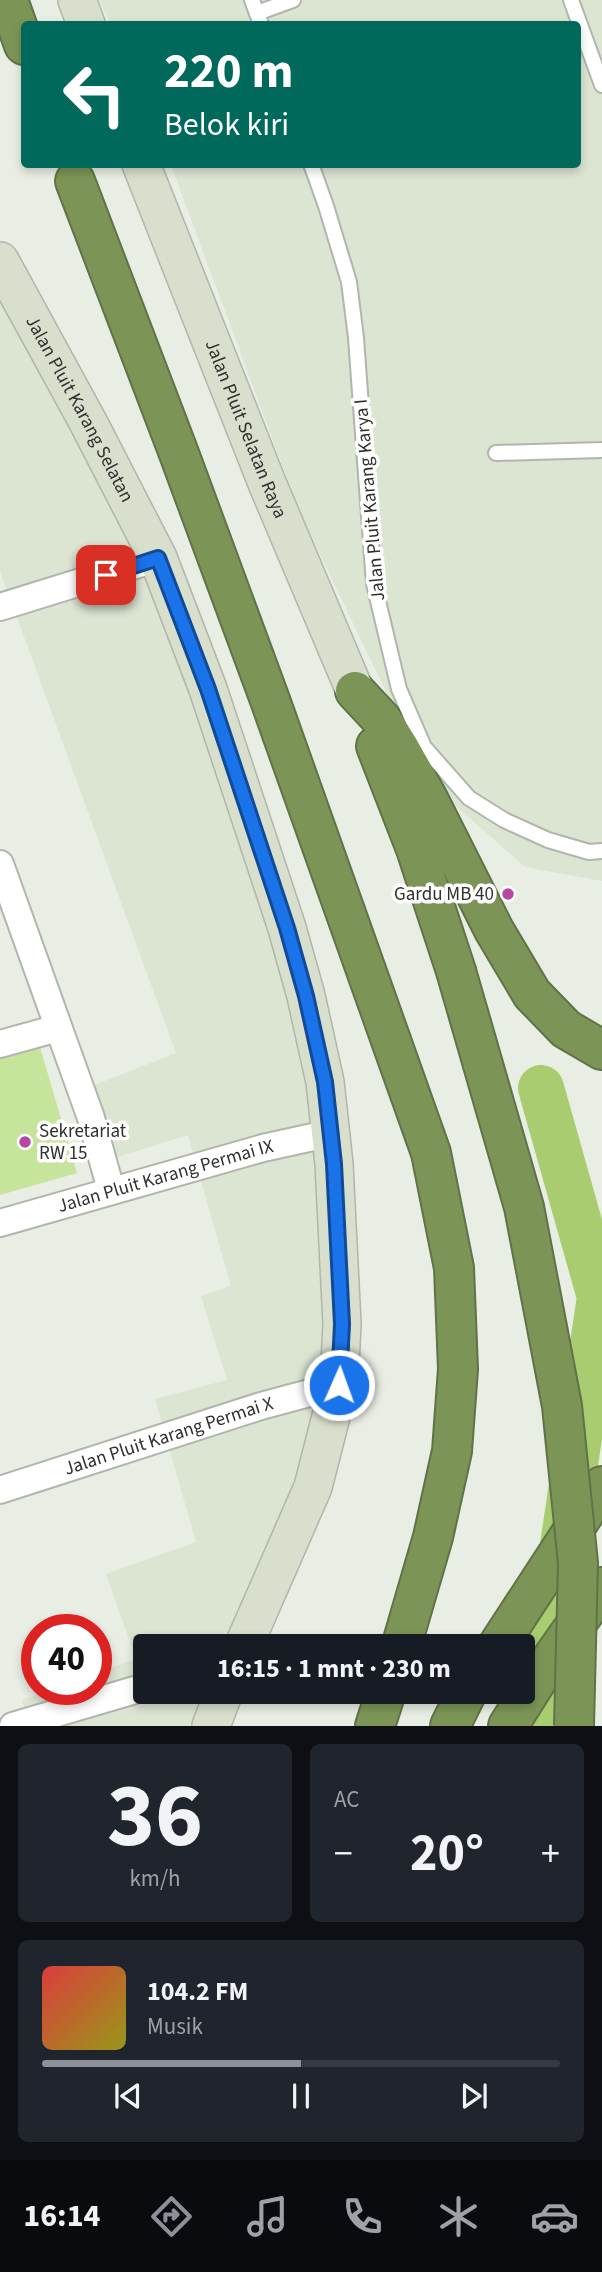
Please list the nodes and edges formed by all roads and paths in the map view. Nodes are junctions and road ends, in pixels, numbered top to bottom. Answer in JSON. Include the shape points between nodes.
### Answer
{"nodes":[{"id":1,"x":8,"y":0,"type":"edge"},
{"id":2,"x":77,"y":0,"type":"edge"},
{"id":3,"x":293,"y":0,"type":"edge"},
{"id":4,"x":571,"y":0,"type":"edge"},
{"id":5,"x":257,"y":13,"type":"edge"},
{"id":6,"x":85,"y":21,"type":"edge"},
{"id":7,"x":579,"y":21,"type":"edge"},
{"id":8,"x":581,"y":27,"type":"edge"},
{"id":9,"x":21,"y":37,"type":"edge"},
{"id":10,"x":602,"y":85,"type":"edge"},
{"id":11,"x":143,"y":168,"type":"edge"},
{"id":12,"x":312,"y":168,"type":"edge"},
{"id":13,"x":75,"y":181,"type":"dead end"},
{"id":14,"x":0,"y":261,"type":"edge"},
{"id":15,"x":602,"y":450,"type":"edge"},
{"id":16,"x":496,"y":453,"type":"dead end"},
{"id":17,"x":158,"y":558,"type":"junction"},
{"id":18,"x":0,"y":607,"type":"edge"},
{"id":19,"x":355,"y":691,"type":"junction"},
{"id":20,"x":602,"y":851,"type":"edge"},
{"id":21,"x":0,"y":864,"type":"edge"},
{"id":22,"x":58,"y":1028,"type":"junction"},
{"id":23,"x":0,"y":1044,"type":"edge"},
{"id":24,"x":602,"y":1050,"type":"edge"},
{"id":25,"x":331,"y":1133,"type":"junction"},
{"id":26,"x":111,"y":1190,"type":"junction"},
{"id":27,"x":0,"y":1223,"type":"edge"},
{"id":28,"x":339,"y":1385,"type":"junction"},
{"id":29,"x":602,"y":1486,"type":"edge"},
{"id":30,"x":0,"y":1490,"type":"edge"},
{"id":31,"x":602,"y":1587,"type":"edge"},
{"id":32,"x":249,"y":1634,"type":"edge"},
{"id":33,"x":405,"y":1634,"type":"edge"},
{"id":34,"x":505,"y":1634,"type":"edge"},
{"id":35,"x":133,"y":1691,"type":"edge"},
{"id":36,"x":219,"y":1704,"type":"edge"},
{"id":37,"x":382,"y":1704,"type":"edge"},
{"id":38,"x":13,"y":1726,"type":"edge"},
{"id":39,"x":211,"y":1726,"type":"edge"},
{"id":40,"x":374,"y":1726,"type":"edge"},
{"id":41,"x":508,"y":1726,"type":"edge"},
{"id":42,"x":574,"y":1726,"type":"edge"}],
"edges":[{"from":1,"to":9,"type":"highway"},
{"from":2,"to":6,"type":"street"},
{"from":3,"to":5,"type":"lane"},
{"from":4,"to":7,"type":"lane"},
{"from":8,"to":10,"type":"lane"},
{"from":11,"to":19,"type":"street","name":"Jalan Pluit Selatan Raya"},
{"from":12,"to":20,"type":"lane","name":"Jalan Pluit Karang Karya I","via":[[349,282],[374,584],[398,689],[425,747],[469,798],[548,840],[589,852]]},
{"from":13,"to":33,"type":"highway","via":[[270,700],[431,1153],[454,1268],[458,1369],[452,1451]]},
{"from":14,"to":17,"type":"street","name":"Jalan Pluit Karang Selatan"},
{"from":15,"to":16,"type":"lane"},
{"from":17,"to":18,"type":"street"},
{"from":17,"to":25,"type":"street","name":"Jalan Pluit Karang Selatan","via":[[208,689],[287,928],[325,1082]]},
{"from":19,"to":24,"type":"highway","via":[[400,748],[494,930],[532,993],[566,1029]]},
{"from":19,"to":42,"type":"highway","bridge":true,"via":[[457,971],[524,1207],[562,1406],[578,1563]]},
{"from":21,"to":22,"type":"street"},
{"from":22,"to":23,"type":"street"},
{"from":22,"to":26,"type":"street"},
{"from":25,"to":26,"type":"street","name":"Jalan Pluit Karang Permai IX"},
{"from":25,"to":28,"type":"street","name":"Jalan Pluit Karang Selatan","via":[[342,1324]]},
{"from":26,"to":27,"type":"street","name":"Jalan Pluit Karang Permai IX"},
{"from":28,"to":30,"type":"street","name":"Jalan Pluit Karang Permai X"},
{"from":28,"to":32,"type":"street","name":"Jalan Pluit Karang Selatan","via":[[313,1487]]},
{"from":29,"to":34,"type":"highway"},
{"from":31,"to":41,"type":"highway"},
{"from":35,"to":38,"type":"street"},
{"from":36,"to":39,"type":"street"},
{"from":37,"to":40,"type":"highway"}]}
